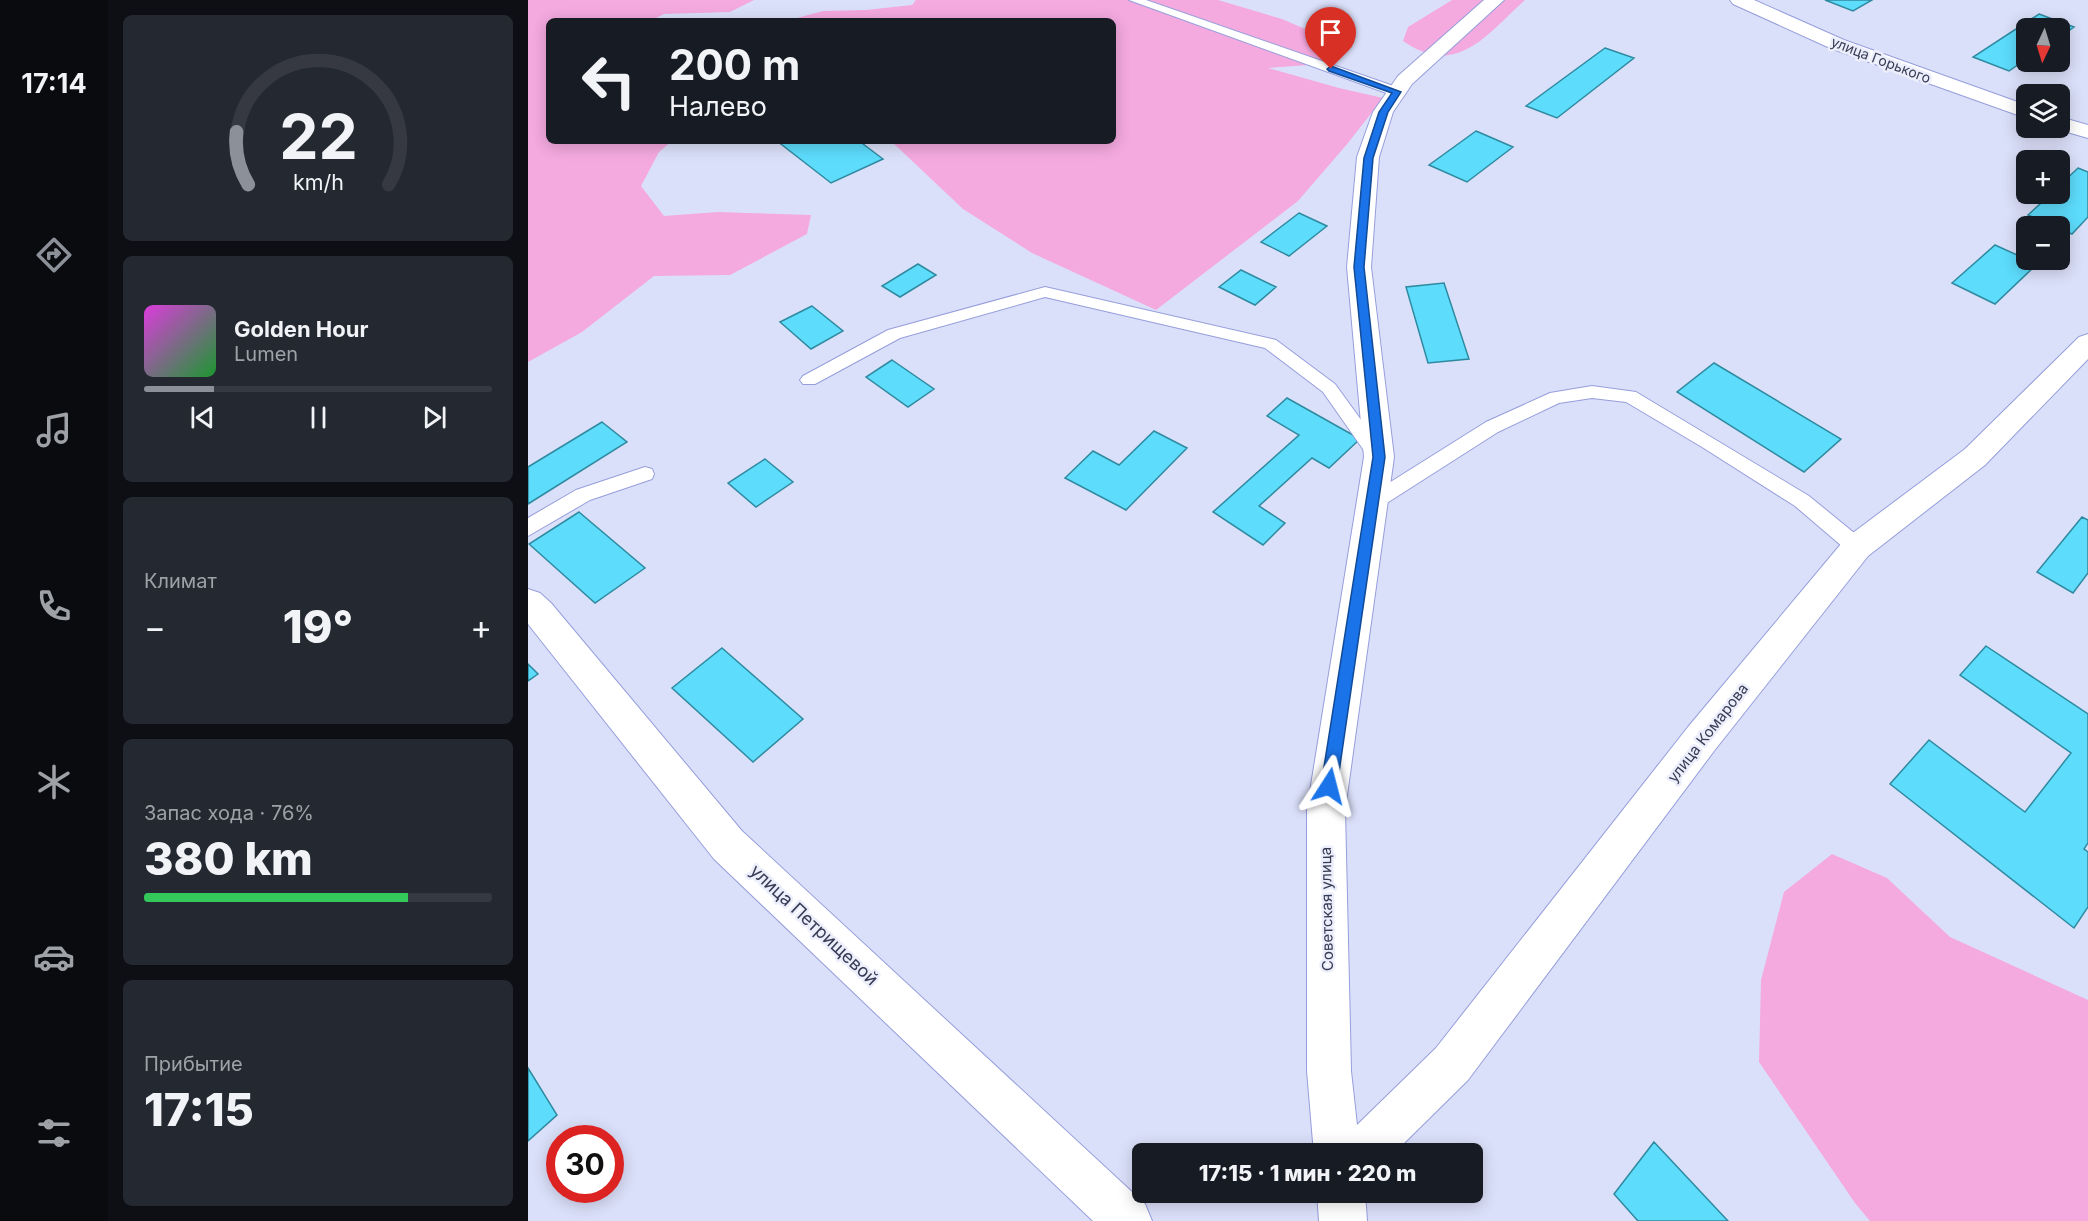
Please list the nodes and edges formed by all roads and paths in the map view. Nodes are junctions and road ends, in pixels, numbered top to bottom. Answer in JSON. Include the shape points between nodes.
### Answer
{"nodes":[{"id":1,"x":1135,"y":0,"type":"edge"},
{"id":2,"x":1495,"y":0,"type":"edge"},
{"id":3,"x":1739,"y":0,"type":"edge"},
{"id":4,"x":1397,"y":92,"type":"junction"},
{"id":5,"x":2016,"y":108,"type":"edge"},
{"id":6,"x":2070,"y":126,"type":"edge"},
{"id":7,"x":2088,"y":132,"type":"edge"},
{"id":8,"x":2088,"y":343,"type":"edge"},
{"id":9,"x":809,"y":380,"type":"dead end"},
{"id":10,"x":1379,"y":457,"type":"junction"},
{"id":11,"x":645,"y":474,"type":"dead end"},
{"id":12,"x":1372,"y":503,"type":"junction"},
{"id":13,"x":528,"y":528,"type":"edge"},
{"id":14,"x":1857,"y":547,"type":"junction"},
{"id":15,"x":528,"y":603,"type":"edge"},
{"id":16,"x":1336,"y":1143,"type":"edge"},
{"id":17,"x":1371,"y":1143,"type":"edge"},
{"id":18,"x":1342,"y":1203,"type":"edge"},
{"id":19,"x":1128,"y":1221,"type":"edge"},
{"id":20,"x":1343,"y":1221,"type":"edge"}],
"edges":[{"from":1,"to":4,"type":"lane"},
{"from":2,"to":4,"type":"street","name":"Советская улица","via":[[1405,80]]},
{"from":3,"to":5,"type":"street","name":"улица Горького","via":[[1837,44]]},
{"from":4,"to":10,"type":"street","name":"Советская улица","via":[[1383,112],[1368,158],[1359,267]]},
{"from":6,"to":7,"type":"street"},
{"from":8,"to":14,"type":"street","name":"улица Комарова","via":[[1975,457]]},
{"from":9,"to":10,"type":"lane","via":[[894,334],[1045,292],[1270,344],[1329,388]]},
{"from":10,"to":12,"type":"street","name":"Советская улица"},
{"from":11,"to":13,"type":"lane","via":[[583,495]]},
{"from":12,"to":14,"type":"lane","via":[[1492,427],[1556,397],[1592,392],[1630,396],[1689,430],[1802,501]]},
{"from":12,"to":16,"type":"street","name":"Советская улица","via":[[1326,810],[1329,1071]]},
{"from":14,"to":17,"type":"street","name":"улица Комарова","via":[[1701,739],[1452,1064]]},
{"from":15,"to":19,"type":"street","name":"улица Петрищевой","via":[[728,845]]},
{"from":18,"to":20,"type":"street"}]}
